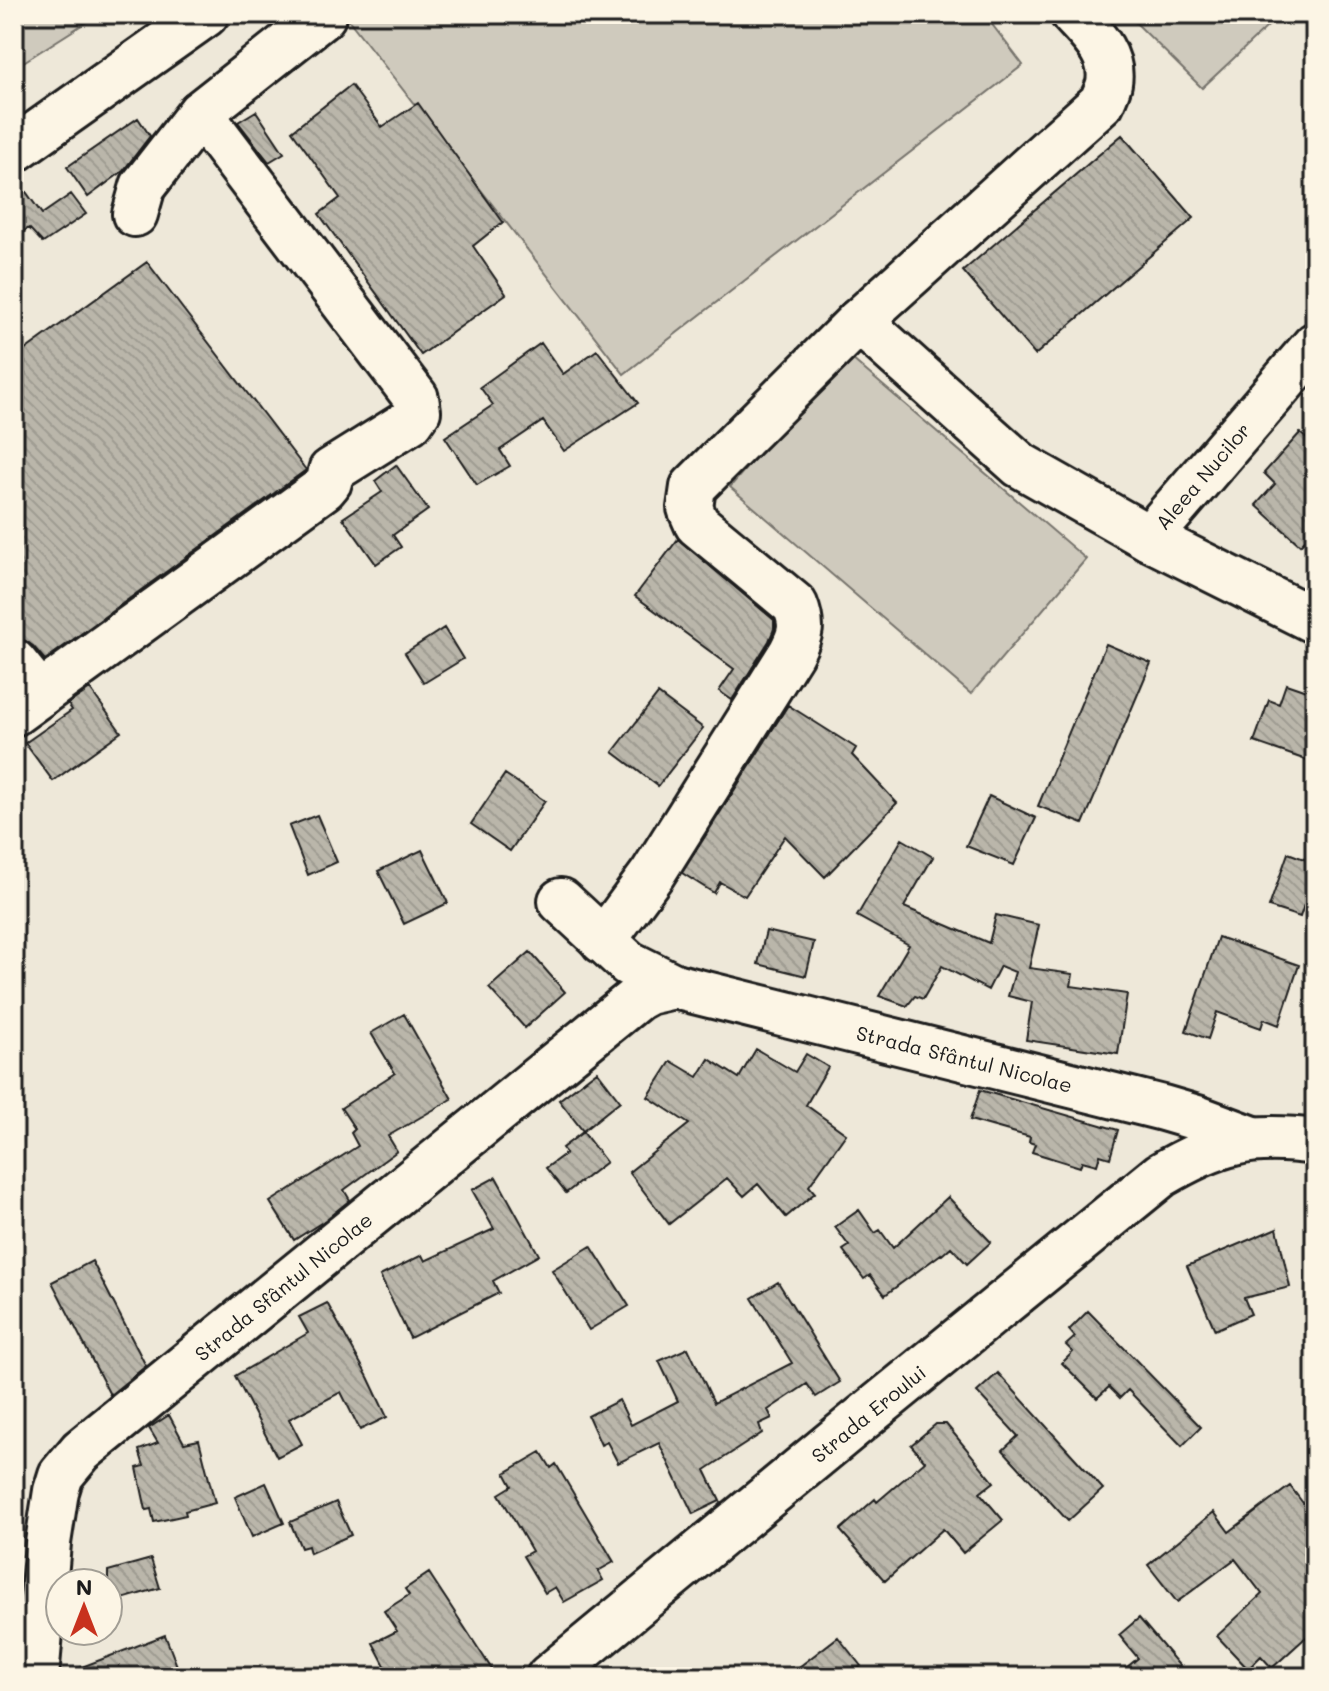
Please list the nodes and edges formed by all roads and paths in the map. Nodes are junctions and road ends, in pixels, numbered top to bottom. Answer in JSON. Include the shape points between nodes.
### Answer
{"nodes":[{"id":1,"x":206,"y":14,"type":"edge"},
{"id":2,"x":1073,"y":14,"type":"edge"},
{"id":3,"x":323,"y":16,"type":"edge"},
{"id":4,"x":200,"y":113,"type":"junction"},
{"id":5,"x":14,"y":150,"type":"edge"},
{"id":6,"x":135,"y":214,"type":"dead end"},
{"id":7,"x":859,"y":321,"type":"junction"},
{"id":8,"x":1315,"y":345,"type":"edge"},
{"id":9,"x":1149,"y":538,"type":"junction"},
{"id":10,"x":1315,"y":621,"type":"edge"},
{"id":11,"x":23,"y":690,"type":"edge"},
{"id":12,"x":561,"y":901,"type":"dead end"},
{"id":13,"x":603,"y":941,"type":"junction"},
{"id":14,"x":674,"y":986,"type":"junction"},
{"id":15,"x":1253,"y":1139,"type":"junction"},
{"id":16,"x":1315,"y":1142,"type":"edge"},
{"id":17,"x":36,"y":1677,"type":"edge"},
{"id":18,"x":549,"y":1677,"type":"edge"}],
"edges":[{"from":1,"to":5,"type":"street"},
{"from":2,"to":7,"type":"street","via":[[1109,62],[1102,102]]},
{"from":3,"to":4,"type":"street"},
{"from":4,"to":6,"type":"street","via":[[143,186]]},
{"from":4,"to":11,"type":"street","via":[[416,398],[418,411],[411,421],[331,471],[324,488]]},
{"from":7,"to":9,"type":"street","via":[[1020,465]]},
{"from":7,"to":13,"type":"street","via":[[693,487],[690,508],[697,524],[795,605],[799,637],[653,873]]},
{"from":8,"to":9,"type":"street","name":"Aleea Nucilor"},
{"from":9,"to":10,"type":"street","name":"Aleea Nucilor"},
{"from":12,"to":13,"type":"street","name":"Strada Sfântul Nicolae"},
{"from":13,"to":14,"type":"street","name":"Strada Sfântul Nicolae","via":[[628,963]]},
{"from":14,"to":15,"type":"street","name":"Strada Sfântul Nicolae","via":[[1163,1108]]},
{"from":14,"to":17,"type":"street","name":"Strada Sfântul Nicolae","via":[[637,998],[71,1461],[56,1491]]},
{"from":15,"to":16,"type":"street"},
{"from":15,"to":18,"type":"street","name":"Strada Eroului","via":[[1193,1156],[1161,1175]]}]}
